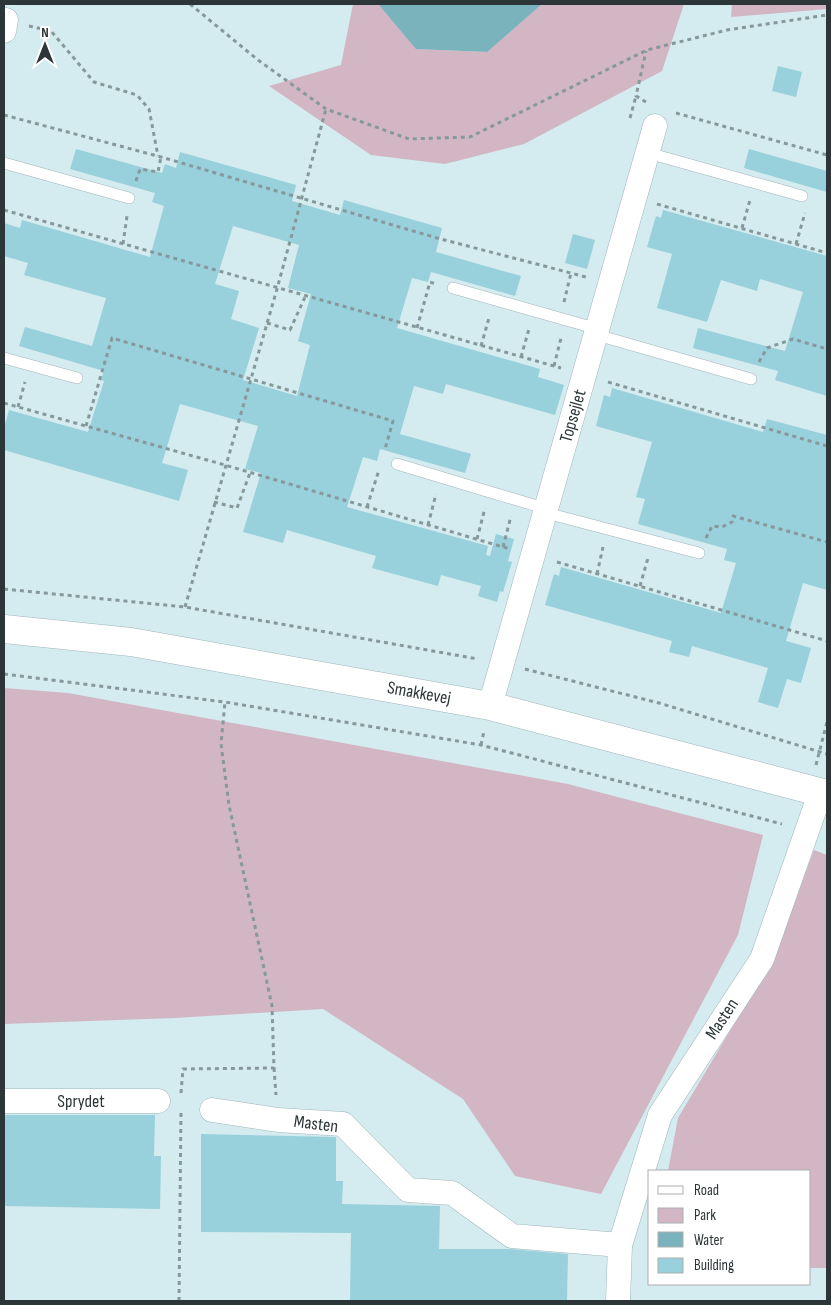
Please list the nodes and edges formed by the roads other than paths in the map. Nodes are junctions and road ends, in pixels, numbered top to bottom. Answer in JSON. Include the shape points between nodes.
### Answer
{"nodes":[{"id":1,"x":654,"y":116,"type":"road end"},
{"id":2,"x":648,"y":153,"type":"junction"},
{"id":3,"x":4,"y":163,"type":"edge"},
{"id":4,"x":802,"y":196,"type":"road end"},
{"id":5,"x":129,"y":198,"type":"dead end"},
{"id":6,"x":453,"y":288,"type":"road end"},
{"id":7,"x":597,"y":332,"type":"junction"},
{"id":8,"x":4,"y":358,"type":"edge"},
{"id":9,"x":78,"y":378,"type":"dead end"},
{"id":10,"x":751,"y":379,"type":"road end"},
{"id":11,"x":397,"y":464,"type":"road end"},
{"id":12,"x":547,"y":511,"type":"junction"},
{"id":13,"x":699,"y":553,"type":"road end"},
{"id":14,"x":4,"y":628,"type":"edge"},
{"id":15,"x":490,"y":706,"type":"junction"},
{"id":16,"x":824,"y":792,"type":"edge"},
{"id":17,"x":4,"y":1101,"type":"edge"},
{"id":18,"x":170,"y":1103,"type":"road end"},
{"id":19,"x":212,"y":1110,"type":"dead end"},
{"id":20,"x":620,"y":1245,"type":"junction"},
{"id":21,"x":618,"y":1301,"type":"edge"}],
"edges":[{"from":1,"to":2,"type":"street","name":"Topsejlet"},
{"from":2,"to":4,"type":"lane"},
{"from":2,"to":7,"type":"street","name":"Topsejlet"},
{"from":3,"to":5,"type":"lane"},
{"from":6,"to":7,"type":"lane"},
{"from":7,"to":10,"type":"lane"},
{"from":7,"to":12,"type":"street","name":"Topsejlet"},
{"from":8,"to":9,"type":"lane"},
{"from":11,"to":12,"type":"lane"},
{"from":12,"to":13,"type":"lane"},
{"from":12,"to":15,"type":"street","name":"Topsejlet"},
{"from":14,"to":15,"type":"street","name":"Smakkevej","via":[[131,642]]},
{"from":15,"to":16,"type":"street","name":"Smakkevej"},
{"from":16,"to":20,"type":"street","name":"Masten","via":[[806,831],[762,959],[660,1115]]},
{"from":17,"to":18,"type":"street","name":"Sprydet"},
{"from":19,"to":20,"type":"street","name":"Masten","via":[[278,1120],[343,1124],[408,1190],[452,1193],[512,1236]]},
{"from":20,"to":21,"type":"street","name":"Masten"}]}
